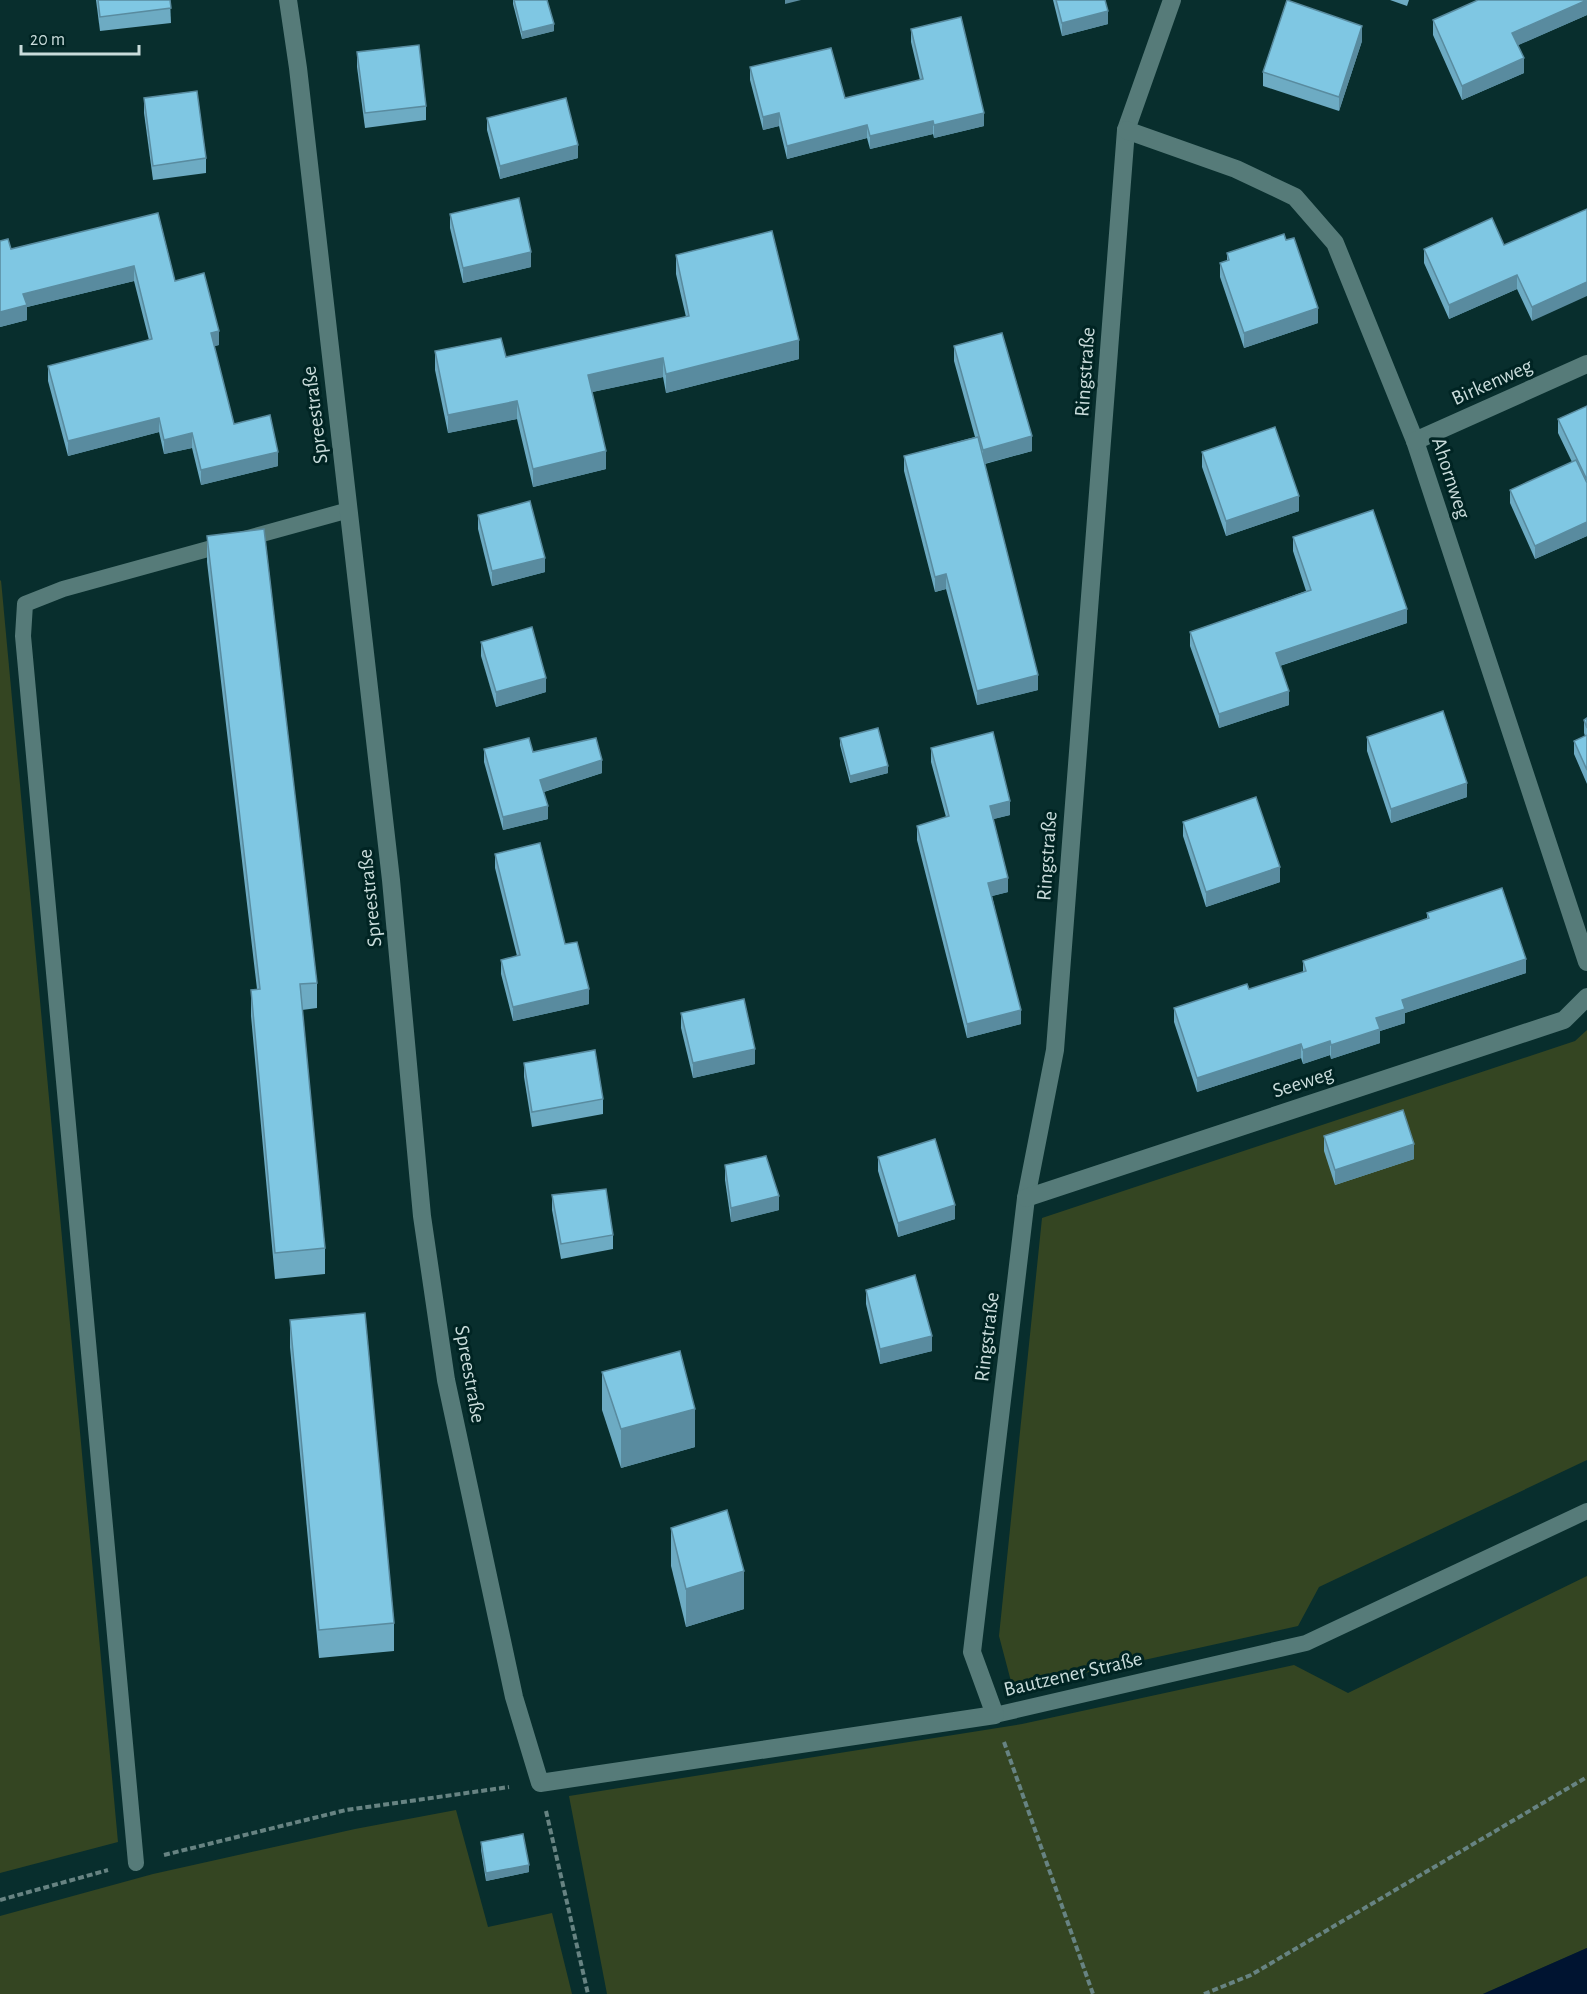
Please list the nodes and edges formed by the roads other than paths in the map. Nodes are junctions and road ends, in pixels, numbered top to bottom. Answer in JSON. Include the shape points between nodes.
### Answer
{"nodes":[{"id":1,"x":288,"y":0,"type":"edge"},
{"id":2,"x":1172,"y":0,"type":"edge"},
{"id":3,"x":1126,"y":130,"type":"junction"},
{"id":4,"x":1587,"y":364,"type":"edge"},
{"id":5,"x":1415,"y":441,"type":"junction"},
{"id":6,"x":349,"y":510,"type":"junction"},
{"id":7,"x":1587,"y":962,"type":"edge"},
{"id":8,"x":1587,"y":997,"type":"edge"},
{"id":9,"x":1026,"y":1198,"type":"junction"},
{"id":10,"x":1587,"y":1510,"type":"edge"},
{"id":11,"x":995,"y":1715,"type":"junction"},
{"id":12,"x":540,"y":1783,"type":"joint"},
{"id":13,"x":135,"y":1863,"type":"road end"}],
"edges":[{"from":1,"to":6,"type":"street","name":"Spreestraße"},
{"from":2,"to":3,"type":"street","name":"Ringstraße"},
{"from":3,"to":5,"type":"street","name":"Ahornweg","via":[[1236,169],[1295,197],[1335,243]]},
{"from":3,"to":9,"type":"street","name":"Ringstraße","via":[[1054,1050]]},
{"from":4,"to":5,"type":"street","name":"Birkenweg"},
{"from":5,"to":7,"type":"street","name":"Ahornweg"},
{"from":6,"to":12,"type":"street","name":"Spreestraße","via":[[391,880],[422,1216],[443,1357],[514,1697]]},
{"from":6,"to":13,"type":"lane","via":[[63,589],[26,604],[23,636]]},
{"from":8,"to":9,"type":"street","name":"Seeweg","via":[[1564,1020]]},
{"from":9,"to":11,"type":"street","name":"Ringstraße","via":[[972,1652]]},
{"from":10,"to":11,"type":"lane","name":"Bautzener Straße","via":[[1306,1643]]},
{"from":11,"to":12,"type":"street","name":"Bautzener Straße"}]}
